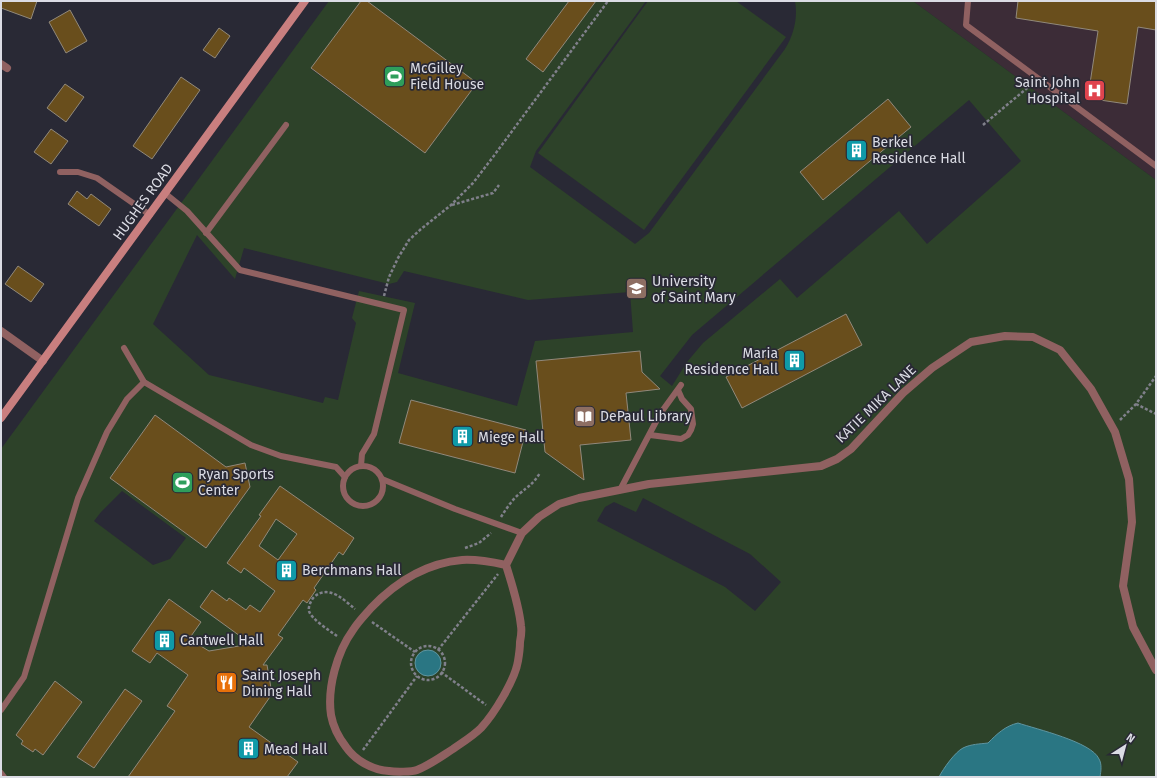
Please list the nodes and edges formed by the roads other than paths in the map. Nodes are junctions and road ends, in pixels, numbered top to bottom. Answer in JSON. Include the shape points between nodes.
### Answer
{"nodes":[{"id":1,"x":305,"y":1,"type":"edge"},
{"id":2,"x":968,"y":1,"type":"edge"},
{"id":3,"x":286,"y":125,"type":"dead end"},
{"id":4,"x":1156,"y":166,"type":"edge"},
{"id":5,"x":60,"y":172,"type":"dead end"},
{"id":6,"x":166,"y":194,"type":"junction"},
{"id":7,"x":150,"y":215,"type":"junction"},
{"id":8,"x":206,"y":233,"type":"junction"},
{"id":9,"x":1,"y":331,"type":"edge"},
{"id":10,"x":124,"y":348,"type":"dead end"},
{"id":11,"x":43,"y":361,"type":"junction"},
{"id":12,"x":144,"y":382,"type":"junction"},
{"id":13,"x":1,"y":418,"type":"edge"},
{"id":14,"x":650,"y":435,"type":"junction"},
{"id":15,"x":361,"y":466,"type":"junction"},
{"id":16,"x":345,"y":477,"type":"junction"},
{"id":17,"x":382,"y":479,"type":"junction"},
{"id":18,"x":620,"y":490,"type":"junction"},
{"id":19,"x":522,"y":533,"type":"junction"},
{"id":20,"x":506,"y":565,"type":"junction"},
{"id":21,"x":1156,"y":670,"type":"edge"},
{"id":22,"x":1,"y":710,"type":"edge"},
{"id":23,"x":1,"y":773,"type":"edge"},
{"id":24,"x":417,"y":774,"type":"edge"},
{"id":25,"x":4,"y":777,"type":"edge"}],
"edges":[{"from":1,"to":6,"type":"street","name":"HUGHES ROAD"},
{"from":2,"to":4,"type":"lane","via":[[966,25]]},
{"from":3,"to":8,"type":"lane"},
{"from":5,"to":7,"type":"lane","via":[[78,172],[97,178]]},
{"from":6,"to":7,"type":"street","name":"HUGHES ROAD"},
{"from":6,"to":8,"type":"lane"},
{"from":7,"to":11,"type":"street","name":"HUGHES ROAD"},
{"from":8,"to":15,"type":"lane","via":[[240,270],[404,310],[374,434],[362,454]]},
{"from":9,"to":11,"type":"street"},
{"from":10,"to":12,"type":"lane"},
{"from":11,"to":13,"type":"street","name":"HUGHES ROAD"},
{"from":12,"to":16,"type":"lane","via":[[251,445],[281,456],[336,467]]},
{"from":12,"to":22,"type":"lane","via":[[127,399],[107,432],[81,491],[24,677]]},
{"from":14,"to":14,"type":"lane","via":[[660,414],[679,387],[682,399],[691,409],[693,424],[688,435],[681,438]]},
{"from":14,"to":18,"type":"lane"},
{"from":15,"to":16,"type":"lane","via":[[354,468]]},
{"from":15,"to":17,"type":"lane","via":[[374,469]]},
{"from":16,"to":17,"type":"lane","via":[[343,490],[346,496],[350,501],[362,506],[374,503],[379,498],[383,486]]},
{"from":17,"to":19,"type":"lane","via":[[454,509]]},
{"from":18,"to":19,"type":"street","name":"KATIE MIKA LANE","via":[[560,504],[539,517]]},
{"from":18,"to":21,"type":"street","name":"KATIE MIKA LANE","via":[[649,484],[821,466],[851,449],[903,393],[932,368],[971,342],[1005,336],[1033,337],[1060,350],[1091,389],[1115,432],[1129,479],[1132,522],[1124,586],[1133,627]]},
{"from":19,"to":20,"type":"street"},
{"from":20,"to":24,"type":"street","via":[[522,628],[518,663],[508,687],[481,728]]},
{"from":20,"to":24,"type":"street","via":[[461,560],[433,566],[412,575],[380,600],[353,630],[345,643],[334,670],[331,692],[331,716],[339,737],[351,754],[366,764],[388,771]]},
{"from":23,"to":25,"type":"lane"}]}
